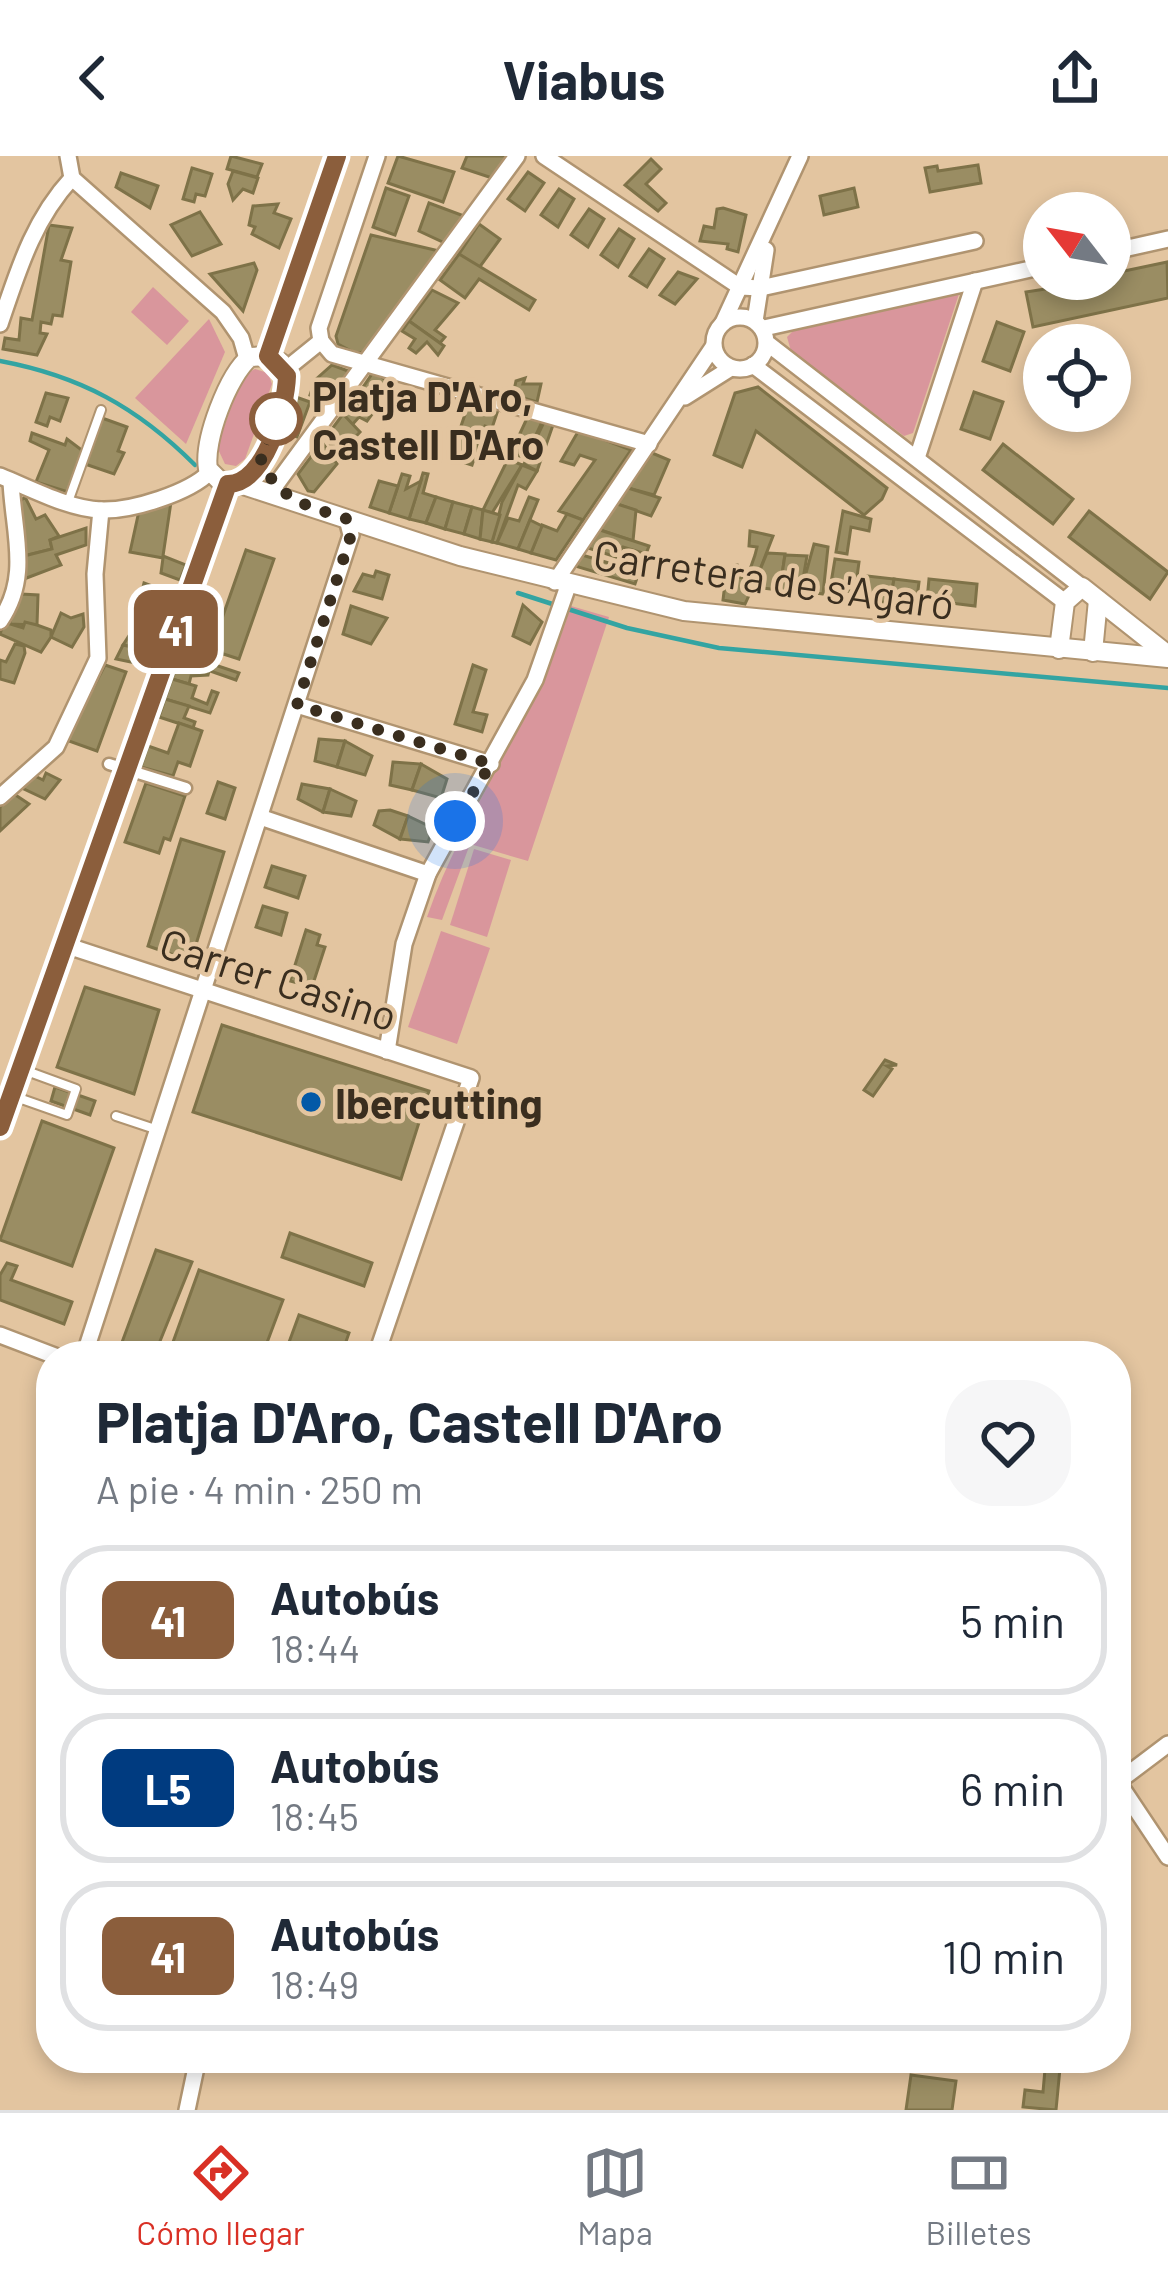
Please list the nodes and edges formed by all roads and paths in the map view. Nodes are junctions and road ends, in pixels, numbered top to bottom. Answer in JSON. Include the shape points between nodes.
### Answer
{"nodes":[{"id":1,"x":68,"y":156,"type":"edge"},
{"id":2,"x":338,"y":156,"type":"edge"},
{"id":3,"x":377,"y":156,"type":"edge"},
{"id":4,"x":517,"y":156,"type":"edge"},
{"id":5,"x":544,"y":156,"type":"edge"},
{"id":6,"x":800,"y":156,"type":"edge"},
{"id":7,"x":72,"y":178,"type":"junction"},
{"id":8,"x":768,"y":235,"type":"junction"},
{"id":9,"x":1168,"y":239,"type":"edge"},
{"id":10,"x":975,"y":241,"type":"dead end"},
{"id":11,"x":1131,"y":247,"type":"edge"},
{"id":12,"x":1023,"y":271,"type":"edge"},
{"id":13,"x":975,"y":281,"type":"junction"},
{"id":14,"x":740,"y":287,"type":"junction"},
{"id":15,"x":760,"y":288,"type":"junction"},
{"id":16,"x":723,"y":323,"type":"junction"},
{"id":17,"x":0,"y":324,"type":"edge"},
{"id":18,"x":762,"y":331,"type":"junction"},
{"id":19,"x":321,"y":341,"type":"junction"},
{"id":20,"x":713,"y":347,"type":"junction"},
{"id":21,"x":268,"y":356,"type":"junction"},
{"id":22,"x":247,"y":359,"type":"junction"},
{"id":23,"x":369,"y":364,"type":"junction"},
{"id":24,"x":753,"y":365,"type":"junction"},
{"id":25,"x":731,"y":368,"type":"junction"},
{"id":26,"x":285,"y":370,"type":"junction"},
{"id":27,"x":677,"y":402,"type":"junction"},
{"id":28,"x":101,"y":410,"type":"dead end"},
{"id":29,"x":649,"y":444,"type":"junction"},
{"id":30,"x":917,"y":458,"type":"junction"},
{"id":31,"x":261,"y":460,"type":"junction"},
{"id":32,"x":210,"y":472,"type":"junction"},
{"id":33,"x":6,"y":479,"type":"edge"},
{"id":34,"x":234,"y":484,"type":"junction"},
{"id":35,"x":282,"y":493,"type":"junction"},
{"id":36,"x":68,"y":502,"type":"junction"},
{"id":37,"x":101,"y":510,"type":"junction"},
{"id":38,"x":347,"y":519,"type":"junction"},
{"id":39,"x":7,"y":541,"type":"edge"},
{"id":40,"x":1082,"y":587,"type":"junction"},
{"id":41,"x":562,"y":588,"type":"junction"},
{"id":42,"x":1099,"y":600,"type":"junction"},
{"id":43,"x":1065,"y":602,"type":"junction"},
{"id":44,"x":0,"y":621,"type":"edge"},
{"id":45,"x":1059,"y":649,"type":"junction"},
{"id":46,"x":1093,"y":652,"type":"junction"},
{"id":47,"x":1168,"y":656,"type":"edge"},
{"id":48,"x":297,"y":705,"type":"junction"},
{"id":49,"x":491,"y":764,"type":"junction"},
{"id":50,"x":118,"y":766,"type":"junction"},
{"id":51,"x":186,"y":788,"type":"dead end"},
{"id":52,"x":0,"y":797,"type":"edge"},
{"id":53,"x":262,"y":818,"type":"junction"},
{"id":54,"x":428,"y":874,"type":"junction"},
{"id":55,"x":64,"y":945,"type":"junction"},
{"id":56,"x":206,"y":991,"type":"junction"},
{"id":57,"x":387,"y":1051,"type":"junction"},
{"id":58,"x":21,"y":1069,"type":"junction"},
{"id":59,"x":11,"y":1095,"type":"junction"},
{"id":60,"x":116,"y":1116,"type":"dead end"},
{"id":61,"x":0,"y":1127,"type":"edge"},
{"id":62,"x":159,"y":1131,"type":"junction"},
{"id":63,"x":1,"y":1335,"type":"edge"},
{"id":64,"x":89,"y":1341,"type":"edge"},
{"id":65,"x":381,"y":1341,"type":"edge"},
{"id":66,"x":36,"y":1349,"type":"edge"},
{"id":67,"x":1168,"y":1744,"type":"edge"},
{"id":68,"x":1131,"y":1771,"type":"edge"},
{"id":69,"x":1131,"y":1800,"type":"edge"},
{"id":70,"x":1168,"y":1857,"type":"edge"},
{"id":71,"x":195,"y":2073,"type":"edge"},
{"id":72,"x":187,"y":2110,"type":"edge"}],
"edges":[{"from":1,"to":7,"type":"street"},
{"from":2,"to":21,"type":"street"},
{"from":3,"to":19,"type":"street"},
{"from":4,"to":23,"type":"street"},
{"from":5,"to":14,"type":"street"},
{"from":6,"to":8,"type":"street"},
{"from":7,"to":17,"type":"street","via":[[33,233]]},
{"from":7,"to":22,"type":"street","via":[[223,312]]},
{"from":8,"to":14,"type":"street"},
{"from":8,"to":15,"type":"street"},
{"from":9,"to":11,"type":"street"},
{"from":10,"to":15,"type":"street"},
{"from":12,"to":13,"type":"street"},
{"from":13,"to":18,"type":"street"},
{"from":13,"to":30,"type":"street"},
{"from":14,"to":15,"type":"street"},
{"from":14,"to":16,"type":"street"},
{"from":15,"to":18,"type":"street"},
{"from":16,"to":18,"type":"street","via":[[740,318]]},
{"from":16,"to":20,"type":"street"},
{"from":18,"to":24,"type":"street"},
{"from":18,"to":30,"type":"street"},
{"from":19,"to":23,"type":"street","via":[[332,354]]},
{"from":19,"to":26,"type":"street"},
{"from":20,"to":25,"type":"street"},
{"from":20,"to":27,"type":"street"},
{"from":21,"to":22,"type":"street"},
{"from":21,"to":26,"type":"street"},
{"from":22,"to":32,"type":"street","via":[[207,451]]},
{"from":23,"to":29,"type":"street"},
{"from":23,"to":35,"type":"street"},
{"from":24,"to":25,"type":"street"},
{"from":24,"to":43,"type":"street"},
{"from":25,"to":27,"type":"street"},
{"from":26,"to":31,"type":"street"},
{"from":27,"to":29,"type":"street"},
{"from":28,"to":36,"type":"lane"},
{"from":29,"to":41,"type":"street"},
{"from":30,"to":40,"type":"street"},
{"from":31,"to":34,"type":"street"},
{"from":31,"to":35,"type":"street"},
{"from":32,"to":34,"type":"street","name":"Carretera de s'Agaró"},
{"from":32,"to":37,"type":"street","via":[[166,494]]},
{"from":33,"to":36,"type":"street"},
{"from":33,"to":39,"type":"street"},
{"from":34,"to":35,"type":"street","name":"Carretera de s'Agaró"},
{"from":34,"to":50,"type":"street"},
{"from":35,"to":38,"type":"street","name":"Carretera de s'Agaró"},
{"from":36,"to":37,"type":"street"},
{"from":37,"to":52,"type":"street","via":[[98,658],[52,746]]},
{"from":38,"to":41,"type":"street","name":"Carretera de s'Agaró"},
{"from":38,"to":48,"type":"street","via":[[351,535]]},
{"from":39,"to":44,"type":"street","via":[[20,546],[20,574]]},
{"from":40,"to":42,"type":"street"},
{"from":40,"to":43,"type":"street"},
{"from":41,"to":45,"type":"street","name":"Carretera de s'Agaró","via":[[721,616]]},
{"from":41,"to":49,"type":"street","via":[[535,680]]},
{"from":42,"to":46,"type":"street"},
{"from":42,"to":47,"type":"street"},
{"from":43,"to":45,"type":"street"},
{"from":45,"to":46,"type":"street","name":"Carretera de s'Agaró"},
{"from":46,"to":47,"type":"street","name":"Carretera de s'Agaró"},
{"from":48,"to":49,"type":"street"},
{"from":48,"to":53,"type":"street"},
{"from":49,"to":54,"type":"street"},
{"from":50,"to":51,"type":"street"},
{"from":50,"to":55,"type":"street"},
{"from":53,"to":54,"type":"street"},
{"from":53,"to":56,"type":"street"},
{"from":54,"to":57,"type":"street","via":[[404,944]]},
{"from":55,"to":56,"type":"street","name":"Carrer Casino"},
{"from":55,"to":58,"type":"street"},
{"from":56,"to":57,"type":"street","name":"Carrer Casino"},
{"from":56,"to":62,"type":"street"},
{"from":57,"to":65,"type":"street","name":"Carrer Casino","via":[[471,1078]]},
{"from":58,"to":59,"type":"street"},
{"from":58,"to":59,"type":"lane","via":[[76,1089],[67,1115]]},
{"from":59,"to":61,"type":"street"},
{"from":60,"to":62,"type":"lane"},
{"from":62,"to":64,"type":"street"},
{"from":63,"to":66,"type":"street"},
{"from":67,"to":68,"type":"street"},
{"from":69,"to":70,"type":"street"},
{"from":71,"to":72,"type":"street"}]}
